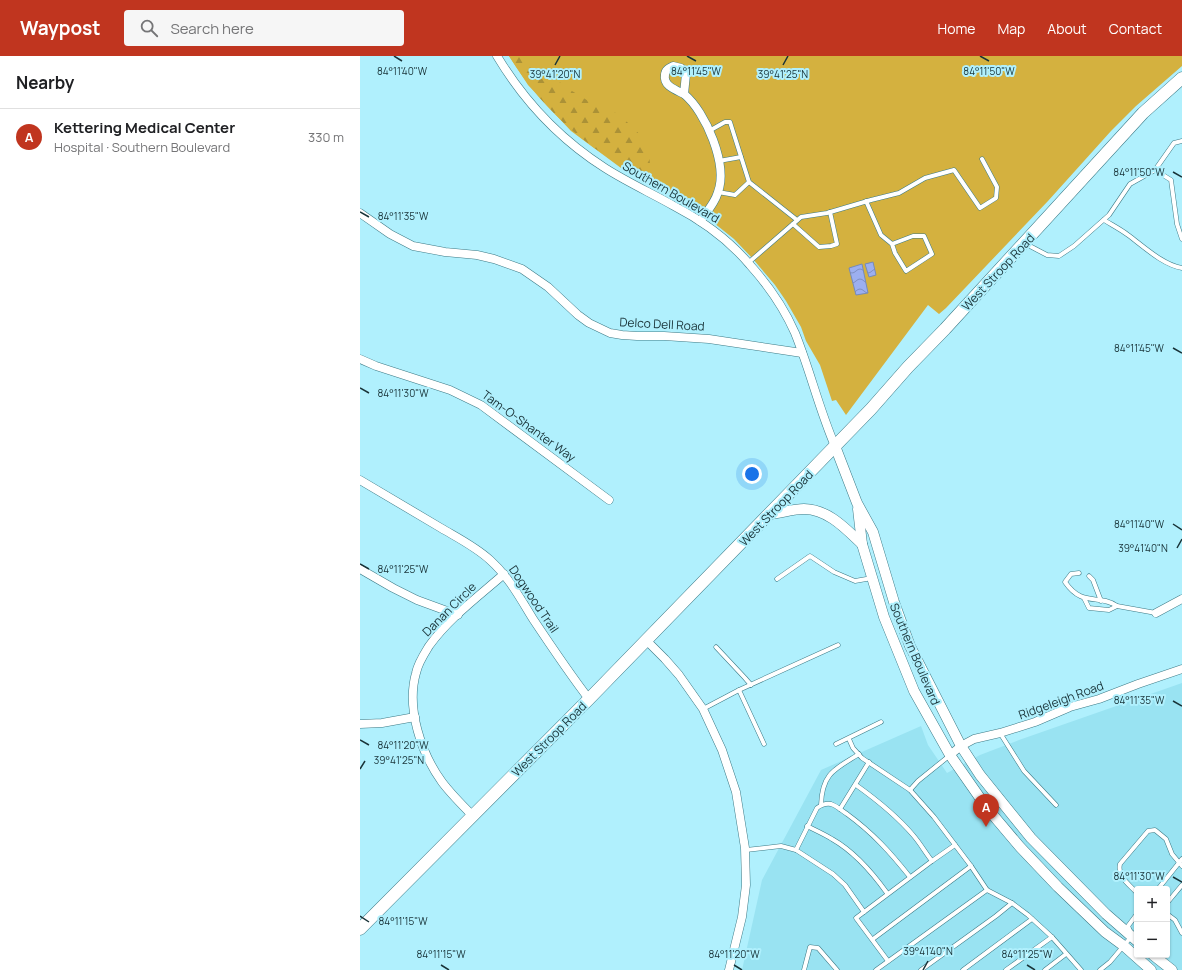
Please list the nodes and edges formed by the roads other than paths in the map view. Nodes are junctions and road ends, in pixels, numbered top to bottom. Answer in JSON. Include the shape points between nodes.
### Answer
{"nodes":[{"id":1,"x":498,"y":56,"type":"edge"},
{"id":2,"x":1182,"y":78,"type":"edge"},
{"id":3,"x":684,"y":94,"type":"dead end"},
{"id":4,"x":709,"y":131,"type":"junction"},
{"id":5,"x":1182,"y":137,"type":"edge"},
{"id":6,"x":1181,"y":141,"type":"edge"},
{"id":7,"x":741,"y":157,"type":"junction"},
{"id":8,"x":982,"y":159,"type":"dead end"},
{"id":9,"x":720,"y":161,"type":"junction"},
{"id":10,"x":1155,"y":170,"type":"junction"},
{"id":11,"x":749,"y":182,"type":"junction"},
{"id":12,"x":718,"y":192,"type":"junction"},
{"id":13,"x":866,"y":202,"type":"junction"},
{"id":14,"x":830,"y":212,"type":"junction"},
{"id":15,"x":360,"y":213,"type":"edge"},
{"id":16,"x":797,"y":220,"type":"junction"},
{"id":17,"x":1104,"y":220,"type":"junction"},
{"id":18,"x":700,"y":221,"type":"junction"},
{"id":19,"x":793,"y":224,"type":"junction"},
{"id":20,"x":1182,"y":239,"type":"edge"},
{"id":21,"x":1024,"y":243,"type":"junction"},
{"id":22,"x":892,"y":244,"type":"junction"},
{"id":23,"x":748,"y":263,"type":"junction"},
{"id":24,"x":1182,"y":268,"type":"edge"},
{"id":25,"x":802,"y":353,"type":"junction"},
{"id":26,"x":360,"y":359,"type":"edge"},
{"id":27,"x":835,"y":446,"type":"junction"},
{"id":28,"x":360,"y":480,"type":"edge"},
{"id":29,"x":609,"y":500,"type":"dead end"},
{"id":30,"x":858,"y":504,"type":"junction"},
{"id":31,"x":769,"y":514,"type":"junction"},
{"id":32,"x":862,"y":544,"type":"junction"},
{"id":33,"x":360,"y":569,"type":"edge"},
{"id":34,"x":1079,"y":573,"type":"dead end"},
{"id":35,"x":504,"y":574,"type":"junction"},
{"id":36,"x":1089,"y":576,"type":"dead end"},
{"id":37,"x":872,"y":578,"type":"junction"},
{"id":38,"x":777,"y":579,"type":"dead end"},
{"id":39,"x":1084,"y":598,"type":"junction"},
{"id":40,"x":1182,"y":599,"type":"edge"},
{"id":41,"x":1101,"y":600,"type":"junction"},
{"id":42,"x":1117,"y":606,"type":"junction"},
{"id":43,"x":1156,"y":613,"type":"joint"},
{"id":44,"x":458,"y":615,"type":"junction"},
{"id":45,"x":646,"y":640,"type":"junction"},
{"id":46,"x":838,"y":645,"type":"dead end"},
{"id":47,"x":716,"y":647,"type":"dead end"},
{"id":48,"x":1182,"y":669,"type":"edge"},
{"id":49,"x":750,"y":685,"type":"junction"},
{"id":50,"x":739,"y":690,"type":"junction"},
{"id":51,"x":589,"y":699,"type":"junction"},
{"id":52,"x":703,"y":709,"type":"junction"},
{"id":53,"x":415,"y":717,"type":"junction"},
{"id":54,"x":881,"y":722,"type":"dead end"},
{"id":55,"x":360,"y":724,"type":"edge"},
{"id":56,"x":1000,"y":733,"type":"junction"},
{"id":57,"x":849,"y":739,"type":"junction"},
{"id":58,"x":764,"y":744,"type":"dead end"},
{"id":59,"x":836,"y":744,"type":"dead end"},
{"id":60,"x":961,"y":746,"type":"junction"},
{"id":61,"x":859,"y":754,"type":"junction"},
{"id":62,"x":950,"y":755,"type":"junction"},
{"id":63,"x":869,"y":762,"type":"junction"},
{"id":64,"x":856,"y":785,"type":"junction"},
{"id":65,"x":910,"y":790,"type":"junction"},
{"id":66,"x":821,"y":805,"type":"junction"},
{"id":67,"x":1056,"y":805,"type":"dead end"},
{"id":68,"x":840,"y":809,"type":"junction"},
{"id":69,"x":473,"y":816,"type":"junction"},
{"id":70,"x":807,"y":826,"type":"junction"},
{"id":71,"x":955,"y":845,"type":"junction"},
{"id":72,"x":746,"y":850,"type":"junction"},
{"id":73,"x":796,"y":850,"type":"junction"},
{"id":74,"x":1182,"y":858,"type":"edge"},
{"id":75,"x":932,"y":861,"type":"junction"},
{"id":76,"x":1180,"y":865,"type":"edge"},
{"id":77,"x":971,"y":866,"type":"junction"},
{"id":78,"x":910,"y":877,"type":"junction"},
{"id":79,"x":1182,"y":885,"type":"edge"},
{"id":80,"x":1161,"y":886,"type":"edge"},
{"id":81,"x":987,"y":890,"type":"junction"},
{"id":82,"x":1134,"y":890,"type":"edge"},
{"id":83,"x":887,"y":893,"type":"junction"},
{"id":84,"x":1170,"y":899,"type":"edge"},
{"id":85,"x":1012,"y":902,"type":"junction"},
{"id":86,"x":864,"y":912,"type":"junction"},
{"id":87,"x":1170,"y":916,"type":"edge"},
{"id":88,"x":1134,"y":918,"type":"edge"},
{"id":89,"x":1032,"y":919,"type":"junction"},
{"id":90,"x":360,"y":929,"type":"edge"},
{"id":91,"x":1182,"y":933,"type":"edge"},
{"id":92,"x":1134,"y":936,"type":"edge"},
{"id":93,"x":1052,"y":937,"type":"junction"},
{"id":94,"x":1134,"y":937,"type":"edge"},
{"id":95,"x":873,"y":939,"type":"junction"},
{"id":96,"x":1134,"y":939,"type":"edge"},
{"id":97,"x":1124,"y":946,"type":"junction"},
{"id":98,"x":1066,"y":954,"type":"junction"},
{"id":99,"x":1157,"y":958,"type":"edge"},
{"id":100,"x":888,"y":961,"type":"junction"},
{"id":101,"x":729,"y":970,"type":"edge"},
{"id":102,"x":804,"y":970,"type":"edge"},
{"id":103,"x":837,"y":970,"type":"edge"},
{"id":104,"x":876,"y":970,"type":"edge"},
{"id":105,"x":922,"y":970,"type":"edge"},
{"id":106,"x":963,"y":970,"type":"edge"},
{"id":107,"x":1006,"y":970,"type":"edge"},
{"id":108,"x":1045,"y":970,"type":"edge"},
{"id":109,"x":1081,"y":970,"type":"edge"},
{"id":110,"x":1100,"y":970,"type":"edge"},
{"id":111,"x":1151,"y":970,"type":"edge"},
{"id":112,"x":1172,"y":970,"type":"edge"}],
"edges":[{"from":1,"to":18,"type":"street","name":"Southern Boulevard","via":[[530,103],[566,139],[606,168]]},
{"from":2,"to":21,"type":"main road","name":"West Stroop Road","via":[[1143,113]]},
{"from":3,"to":4,"type":"street"},
{"from":4,"to":7,"type":"lane","via":[[730,122]]},
{"from":4,"to":9,"type":"street"},
{"from":5,"to":6,"type":"lane"},
{"from":6,"to":10,"type":"lane","via":[[1174,142]]},
{"from":7,"to":9,"type":"lane"},
{"from":7,"to":11,"type":"lane"},
{"from":8,"to":13,"type":"lane","via":[[997,187],[996,198],[980,208],[954,170],[925,178],[899,193]]},
{"from":9,"to":12,"type":"street","via":[[721,180]]},
{"from":10,"to":17,"type":"lane","via":[[1130,184]]},
{"from":10,"to":20,"type":"lane","via":[[1171,180],[1177,224]]},
{"from":11,"to":12,"type":"lane","via":[[735,195]]},
{"from":11,"to":16,"type":"lane"},
{"from":12,"to":18,"type":"street"},
{"from":13,"to":14,"type":"lane"},
{"from":13,"to":22,"type":"lane","via":[[881,235]]},
{"from":14,"to":16,"type":"lane"},
{"from":14,"to":19,"type":"lane","via":[[837,244],[819,247]]},
{"from":15,"to":25,"type":"street","name":"Delco Dell Road","via":[[413,246],[488,258],[522,269],[548,287],[589,323],[610,333],[710,339]]},
{"from":16,"to":19,"type":"lane"},
{"from":17,"to":21,"type":"lane","via":[[1059,256],[1047,255]]},
{"from":17,"to":24,"type":"lane","via":[[1142,247],[1170,264]]},
{"from":18,"to":23,"type":"street","name":"Southern Boulevard","via":[[718,234]]},
{"from":19,"to":23,"type":"lane"},
{"from":21,"to":27,"type":"main road","name":"West Stroop Road"},
{"from":22,"to":22,"type":"lane","via":[[913,236],[924,236],[932,254],[906,271]]},
{"from":23,"to":25,"type":"street","name":"Southern Boulevard","via":[[788,318]]},
{"from":25,"to":27,"type":"street","name":"Southern Boulevard"},
{"from":26,"to":29,"type":"street","name":"Tam-O-Shanter Way","via":[[450,390],[481,405]]},
{"from":27,"to":30,"type":"street","name":"Southern Boulevard"},
{"from":27,"to":31,"type":"main road","name":"West Stroop Road"},
{"from":28,"to":35,"type":"street","name":"Dogwood Trail","via":[[482,552]]},
{"from":30,"to":32,"type":"street","name":"Southern Boulevard"},
{"from":30,"to":60,"type":"street","name":"Southern Boulevard","via":[[873,532],[910,646]]},
{"from":31,"to":32,"type":"street","via":[[804,509],[818,511],[845,527]]},
{"from":31,"to":45,"type":"main road","name":"West Stroop Road"},
{"from":32,"to":37,"type":"street","name":"Southern Boulevard"},
{"from":33,"to":44,"type":"street","via":[[416,600]]},
{"from":34,"to":39,"type":"lane","via":[[1071,574],[1065,582],[1072,591]]},
{"from":35,"to":44,"type":"street","name":"Danan Circle"},
{"from":35,"to":51,"type":"street","name":"Dogwood Trail"},
{"from":36,"to":41,"type":"lane"},
{"from":37,"to":38,"type":"lane","via":[[855,581],[834,572],[810,556]]},
{"from":37,"to":62,"type":"street","name":"Southern Boulevard","via":[[884,617],[914,691]]},
{"from":39,"to":41,"type":"lane"},
{"from":39,"to":42,"type":"lane","via":[[1089,608],[1109,610]]},
{"from":40,"to":43,"type":"street"},
{"from":41,"to":42,"type":"lane"},
{"from":42,"to":43,"type":"lane"},
{"from":44,"to":53,"type":"street","name":"Danan Circle","via":[[429,646],[416,670],[413,689]]},
{"from":45,"to":51,"type":"main road","name":"West Stroop Road"},
{"from":45,"to":52,"type":"street","via":[[679,675]]},
{"from":46,"to":49,"type":"lane"},
{"from":47,"to":49,"type":"lane"},
{"from":48,"to":56,"type":"street","name":"Ridgeleigh Road"},
{"from":49,"to":50,"type":"lane"},
{"from":50,"to":52,"type":"lane"},
{"from":50,"to":58,"type":"lane"},
{"from":51,"to":69,"type":"main road","name":"West Stroop Road"},
{"from":52,"to":72,"type":"street","via":[[722,750],[736,792]]},
{"from":53,"to":55,"type":"street"},
{"from":53,"to":69,"type":"street","name":"Danan Circle","via":[[431,764],[452,795]]},
{"from":54,"to":57,"type":"lane"},
{"from":56,"to":60,"type":"street","name":"Ridgeleigh Road","via":[[974,739]]},
{"from":56,"to":67,"type":"lane","via":[[1024,771]]},
{"from":57,"to":59,"type":"lane"},
{"from":57,"to":61,"type":"lane"},
{"from":60,"to":62,"type":"street","name":"Ridgeleigh Road"},
{"from":60,"to":94,"type":"street","name":"Southern Boulevard","via":[[980,775],[1031,838],[1072,881]]},
{"from":61,"to":63,"type":"lane"},
{"from":61,"to":66,"type":"lane","via":[[826,778],[821,793]]},
{"from":62,"to":65,"type":"lane"},
{"from":62,"to":97,"type":"street","name":"Southern Boulevard","via":[[987,808],[1020,847],[1105,932]]},
{"from":63,"to":64,"type":"lane"},
{"from":63,"to":65,"type":"lane"},
{"from":64,"to":68,"type":"lane"},
{"from":64,"to":75,"type":"lane","via":[[900,820]]},
{"from":65,"to":71,"type":"lane"},
{"from":66,"to":68,"type":"lane","via":[[832,804]]},
{"from":66,"to":70,"type":"lane"},
{"from":68,"to":78,"type":"lane","via":[[872,833]]},
{"from":69,"to":90,"type":"main road","name":"West Stroop Road"},
{"from":70,"to":73,"type":"lane"},
{"from":70,"to":83,"type":"lane","via":[[848,850],[863,863]]},
{"from":71,"to":75,"type":"lane"},
{"from":71,"to":77,"type":"lane"},
{"from":72,"to":73,"type":"lane","via":[[781,846]]},
{"from":72,"to":101,"type":"street","via":[[744,907]]},
{"from":73,"to":86,"type":"lane","via":[[833,874],[845,885]]},
{"from":74,"to":76,"type":"lane"},
{"from":75,"to":78,"type":"lane"},
{"from":76,"to":80,"type":"lane"},
{"from":76,"to":82,"type":"lane","via":[[1166,839],[1155,830],[1148,831],[1120,864],[1119,870],[1124,880]]},
{"from":77,"to":81,"type":"lane"},
{"from":77,"to":95,"type":"lane"},
{"from":78,"to":83,"type":"lane"},
{"from":79,"to":84,"type":"lane"},
{"from":81,"to":85,"type":"lane"},
{"from":81,"to":100,"type":"lane"},
{"from":83,"to":86,"type":"lane"},
{"from":85,"to":89,"type":"lane"},
{"from":85,"to":105,"type":"lane"},
{"from":86,"to":95,"type":"lane","via":[[856,918]]},
{"from":87,"to":91,"type":"lane"},
{"from":88,"to":92,"type":"lane","via":[[1128,926]]},
{"from":89,"to":93,"type":"lane"},
{"from":89,"to":106,"type":"lane"},
{"from":93,"to":98,"type":"lane"},
{"from":93,"to":107,"type":"lane"},
{"from":95,"to":100,"type":"lane"},
{"from":96,"to":97,"type":"lane"},
{"from":97,"to":110,"type":"lane"},
{"from":97,"to":111,"type":"street","name":"Southern Boulevard"},
{"from":98,"to":108,"type":"lane"},
{"from":98,"to":109,"type":"lane"},
{"from":99,"to":112,"type":"street"},
{"from":100,"to":104,"type":"lane"},
{"from":102,"to":103,"type":"lane","via":[[810,947],[818,948]]}]}
